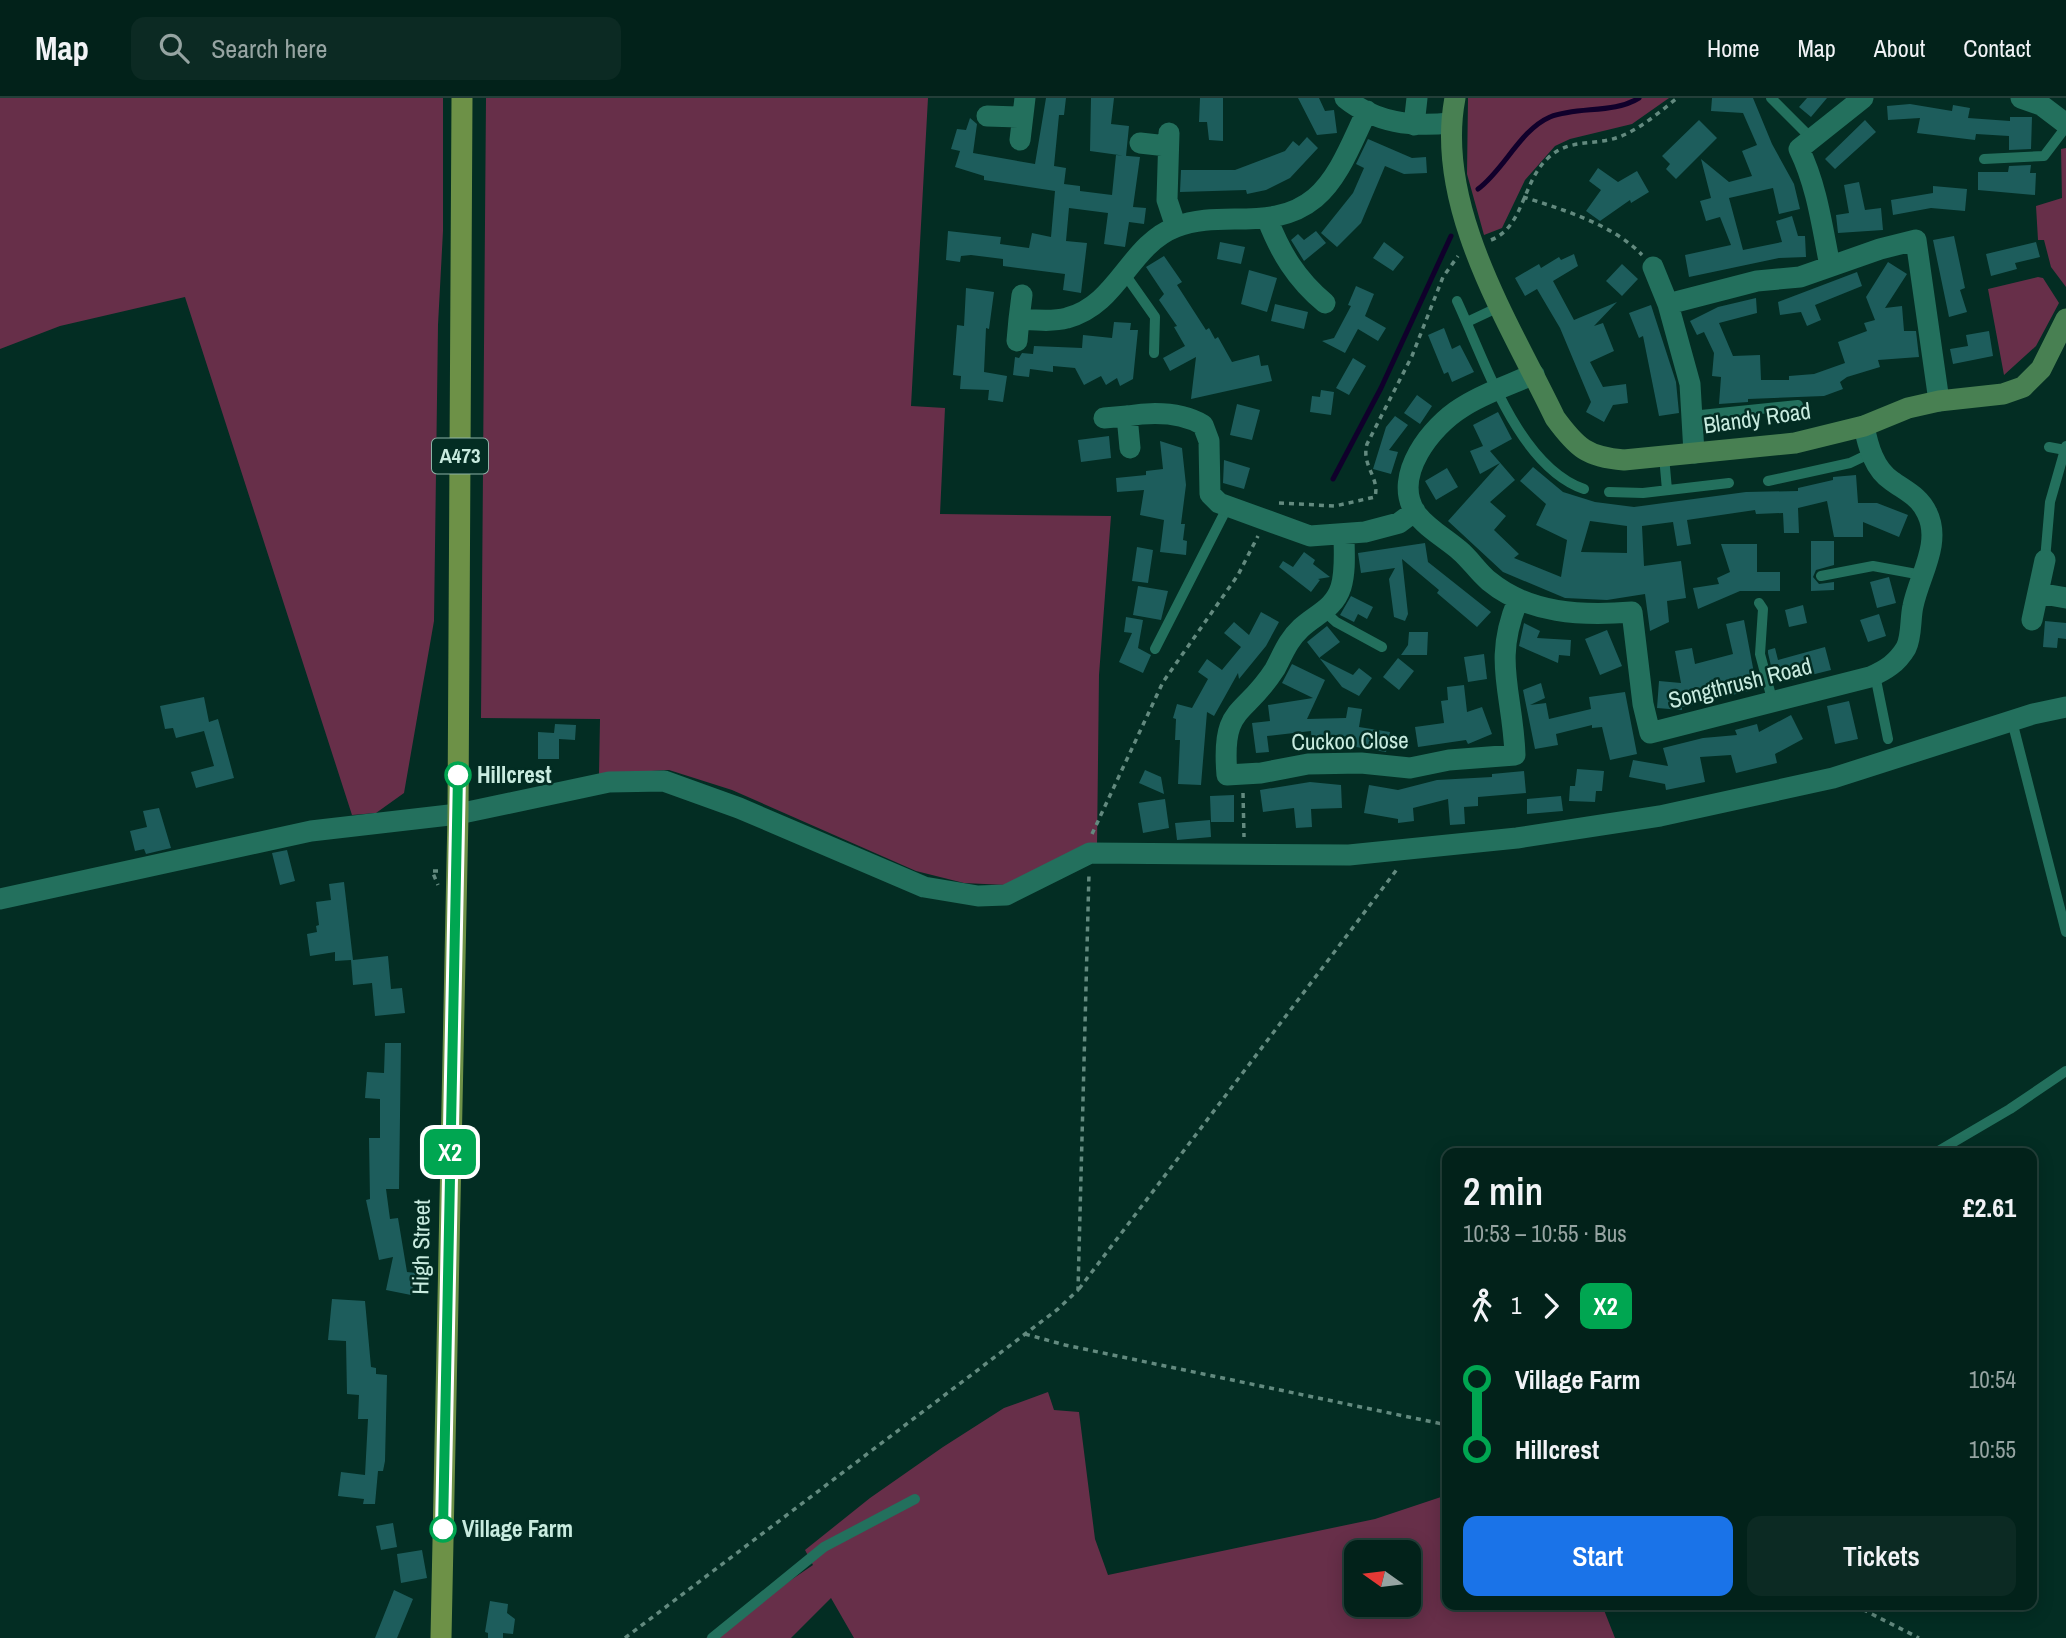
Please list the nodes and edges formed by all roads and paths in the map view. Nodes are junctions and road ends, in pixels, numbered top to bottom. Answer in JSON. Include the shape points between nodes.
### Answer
{"nodes":[{"id":1,"x":462,"y":98,"type":"edge"},
{"id":2,"x":1345,"y":98,"type":"edge"},
{"id":3,"x":1417,"y":98,"type":"edge"},
{"id":4,"x":1455,"y":98,"type":"edge"},
{"id":5,"x":1677,"y":98,"type":"edge"},
{"id":6,"x":1771,"y":98,"type":"edge"},
{"id":7,"x":1863,"y":98,"type":"edge"},
{"id":8,"x":2021,"y":98,"type":"edge"},
{"id":9,"x":1023,"y":108,"type":"edge"},
{"id":10,"x":1367,"y":111,"type":"junction"},
{"id":11,"x":988,"y":116,"type":"dead end"},
{"id":12,"x":1450,"y":123,"type":"junction"},
{"id":13,"x":1413,"y":124,"type":"junction"},
{"id":14,"x":2066,"y":126,"type":"edge"},
{"id":15,"x":1812,"y":139,"type":"junction"},
{"id":16,"x":1020,"y":140,"type":"dead end"},
{"id":17,"x":1140,"y":143,"type":"dead end"},
{"id":18,"x":1984,"y":159,"type":"dead end"},
{"id":19,"x":1523,"y":197,"type":"junction"},
{"id":20,"x":1267,"y":218,"type":"junction"},
{"id":21,"x":1176,"y":227,"type":"junction"},
{"id":22,"x":1473,"y":247,"type":"junction"},
{"id":23,"x":1830,"y":266,"type":"junction"},
{"id":24,"x":1653,"y":267,"type":"joint"},
{"id":25,"x":1124,"y":273,"type":"junction"},
{"id":26,"x":1021,"y":295,"type":"dead end"},
{"id":27,"x":1457,"y":301,"type":"dead end"},
{"id":28,"x":1325,"y":303,"type":"dead end"},
{"id":29,"x":1668,"y":304,"type":"junction"},
{"id":30,"x":1500,"y":305,"type":"junction"},
{"id":31,"x":2066,"y":320,"type":"edge"},
{"id":32,"x":1467,"y":322,"type":"junction"},
{"id":33,"x":1154,"y":353,"type":"dead end"},
{"id":34,"x":1534,"y":373,"type":"junction"},
{"id":35,"x":1499,"y":390,"type":"junction"},
{"id":36,"x":1939,"y":401,"type":"junction"},
{"id":37,"x":1798,"y":405,"type":"dead end"},
{"id":38,"x":1127,"y":416,"type":"junction"},
{"id":39,"x":1691,"y":416,"type":"junction"},
{"id":40,"x":1104,"y":418,"type":"dead end"},
{"id":41,"x":1864,"y":426,"type":"junction"},
{"id":42,"x":2049,"y":447,"type":"dead end"},
{"id":43,"x":1130,"y":448,"type":"dead end"},
{"id":44,"x":2066,"y":448,"type":"edge"},
{"id":45,"x":1694,"y":453,"type":"junction"},
{"id":46,"x":1871,"y":453,"type":"junction"},
{"id":47,"x":1664,"y":456,"type":"junction"},
{"id":48,"x":1769,"y":481,"type":"dead end"},
{"id":49,"x":1729,"y":483,"type":"dead end"},
{"id":50,"x":1584,"y":489,"type":"dead end"},
{"id":51,"x":1667,"y":490,"type":"junction"},
{"id":52,"x":1609,"y":492,"type":"dead end"},
{"id":53,"x":1228,"y":506,"type":"junction"},
{"id":54,"x":1415,"y":511,"type":"junction"},
{"id":55,"x":1264,"y":522,"type":"junction"},
{"id":56,"x":1344,"y":534,"type":"junction"},
{"id":57,"x":2045,"y":560,"type":"joint"},
{"id":58,"x":1922,"y":575,"type":"junction"},
{"id":59,"x":1821,"y":576,"type":"dead end"},
{"id":60,"x":2038,"y":593,"type":"junction"},
{"id":61,"x":2066,"y":598,"type":"edge"},
{"id":62,"x":1518,"y":600,"type":"junction"},
{"id":63,"x":1759,"y":603,"type":"dead end"},
{"id":64,"x":1324,"y":611,"type":"junction"},
{"id":65,"x":2032,"y":620,"type":"dead end"},
{"id":66,"x":1382,"y":647,"type":"dead end"},
{"id":67,"x":1154,"y":649,"type":"dead end"},
{"id":68,"x":1875,"y":675,"type":"junction"},
{"id":69,"x":1773,"y":703,"type":"junction"},
{"id":70,"x":2066,"y":707,"type":"edge"},
{"id":71,"x":2012,"y":721,"type":"junction"},
{"id":72,"x":1888,"y":739,"type":"dead end"},
{"id":73,"x":1243,"y":774,"type":"junction"},
{"id":74,"x":458,"y":814,"type":"junction"},
{"id":75,"x":1412,"y":850,"type":"junction"},
{"id":76,"x":1090,"y":853,"type":"junction"},
{"id":77,"x":1244,"y":853,"type":"junction"},
{"id":78,"x":0,"y":899,"type":"edge"},
{"id":79,"x":2066,"y":932,"type":"edge"},
{"id":80,"x":2066,"y":1071,"type":"edge"},
{"id":81,"x":1944,"y":1148,"type":"edge"},
{"id":82,"x":1078,"y":1290,"type":"junction"},
{"id":83,"x":1025,"y":1334,"type":"junction"},
{"id":84,"x":1442,"y":1424,"type":"edge"},
{"id":85,"x":915,"y":1499,"type":"dead end"},
{"id":86,"x":1864,"y":1610,"type":"edge"},
{"id":87,"x":441,"y":1638,"type":"edge"},
{"id":88,"x":625,"y":1638,"type":"edge"},
{"id":89,"x":712,"y":1638,"type":"edge"},
{"id":90,"x":1919,"y":1638,"type":"edge"}],
"edges":[{"from":1,"to":74,"type":"main road","number":"A473"},
{"from":2,"to":10,"type":"street"},
{"from":3,"to":13,"type":"street"},
{"from":4,"to":12,"type":"street","name":"Blandy Road"},
{"from":5,"to":19,"type":"path","via":[[1618,137],[1568,145],[1547,159]]},
{"from":6,"to":15,"type":"lane"},
{"from":7,"to":15,"type":"street"},
{"from":8,"to":14,"type":"street","via":[[2040,105]]},
{"from":9,"to":11,"type":"street"},
{"from":9,"to":16,"type":"street"},
{"from":10,"to":13,"type":"street","via":[[1390,122]]},
{"from":10,"to":20,"type":"street","via":[[1317,197],[1300,209]]},
{"from":12,"to":13,"type":"street"},
{"from":12,"to":22,"type":"street","name":"Blandy Road","via":[[1458,190]]},
{"from":14,"to":18,"type":"lane","via":[[2044,156]]},
{"from":15,"to":23,"type":"street","via":[[1799,149],[1817,200]]},
{"from":17,"to":21,"type":"street","via":[[1168,139],[1167,200]]},
{"from":19,"to":22,"type":"path","via":[[1507,232]]},
{"from":19,"to":24,"type":"path","via":[[1628,242]]},
{"from":20,"to":21,"type":"street"},
{"from":20,"to":28,"type":"street","via":[[1294,273]]},
{"from":21,"to":25,"type":"street","via":[[1145,246]]},
{"from":22,"to":30,"type":"street","name":"Blandy Road"},
{"from":22,"to":55,"type":"path","via":[[1457,257],[1443,277],[1404,374],[1367,444],[1363,458],[1377,489],[1375,497],[1335,506],[1273,503]]},
{"from":23,"to":29,"type":"street","via":[[1800,277],[1757,281]]},
{"from":23,"to":36,"type":"street","via":[[1916,240]]},
{"from":24,"to":29,"type":"street"},
{"from":25,"to":26,"type":"street","via":[[1102,299],[1081,313],[1018,330]]},
{"from":25,"to":33,"type":"lane","via":[[1155,317]]},
{"from":27,"to":32,"type":"lane"},
{"from":29,"to":39,"type":"street","via":[[1690,384]]},
{"from":30,"to":32,"type":"lane"},
{"from":30,"to":34,"type":"street","name":"Blandy Road"},
{"from":31,"to":36,"type":"street","name":"Blandy Road","via":[[2041,369],[2022,387],[2003,394]]},
{"from":32,"to":35,"type":"lane"},
{"from":34,"to":35,"type":"street"},
{"from":34,"to":47,"type":"street","name":"Blandy Road","via":[[1556,418],[1585,452],[1624,460]]},
{"from":35,"to":50,"type":"lane","via":[[1514,424],[1537,457],[1559,477]]},
{"from":35,"to":54,"type":"street","via":[[1447,418],[1419,452],[1409,480]]},
{"from":36,"to":41,"type":"street","name":"Blandy Road"},
{"from":37,"to":39,"type":"lane"},
{"from":38,"to":40,"type":"street"},
{"from":38,"to":43,"type":"street"},
{"from":38,"to":53,"type":"street","via":[[1189,416],[1203,425],[1209,441],[1210,494]]},
{"from":39,"to":45,"type":"street"},
{"from":41,"to":45,"type":"street","name":"Blandy Road","via":[[1795,443]]},
{"from":41,"to":46,"type":"street","name":"Songthrush Road"},
{"from":42,"to":44,"type":"lane"},
{"from":44,"to":57,"type":"lane","via":[[2050,502]]},
{"from":45,"to":47,"type":"street","name":"Blandy Road"},
{"from":46,"to":48,"type":"lane","via":[[1850,463]]},
{"from":46,"to":58,"type":"street","name":"Songthrush Road","via":[[1890,480],[1908,490],[1927,512],[1933,527]]},
{"from":47,"to":51,"type":"lane"},
{"from":49,"to":51,"type":"lane"},
{"from":51,"to":52,"type":"lane"},
{"from":53,"to":55,"type":"street"},
{"from":53,"to":67,"type":"lane"},
{"from":54,"to":56,"type":"street","via":[[1399,523]]},
{"from":54,"to":62,"type":"street","name":"Songthrush Road","via":[[1488,580]]},
{"from":55,"to":56,"type":"street","via":[[1310,536]]},
{"from":55,"to":76,"type":"path","via":[[1238,575],[1163,682],[1114,782],[1091,836]]},
{"from":56,"to":64,"type":"street","via":[[1340,588]]},
{"from":57,"to":60,"type":"street"},
{"from":58,"to":59,"type":"lane","via":[[1873,566]]},
{"from":58,"to":68,"type":"street","name":"Songthrush Road","via":[[1908,644],[1898,660]]},
{"from":60,"to":61,"type":"street"},
{"from":60,"to":65,"type":"street"},
{"from":62,"to":69,"type":"street","name":"Songthrush Road","via":[[1557,611],[1632,612],[1650,733]]},
{"from":62,"to":73,"type":"street","name":"Cuckoo Close","via":[[1507,626],[1503,657],[1514,717],[1515,755],[1410,768],[1308,764]]},
{"from":63,"to":69,"type":"lane","via":[[1763,609],[1760,654]]},
{"from":64,"to":66,"type":"lane"},
{"from":64,"to":73,"type":"street","via":[[1288,643],[1274,670],[1229,723],[1227,775]]},
{"from":68,"to":69,"type":"street","name":"Songthrush Road"},
{"from":68,"to":72,"type":"lane"},
{"from":70,"to":71,"type":"street"},
{"from":71,"to":75,"type":"street","via":[[1833,778],[1660,816]]},
{"from":71,"to":79,"type":"lane"},
{"from":73,"to":77,"type":"path"},
{"from":74,"to":76,"type":"street","via":[[609,782],[664,781],[924,887],[978,896],[1006,895]]},
{"from":74,"to":78,"type":"street","via":[[312,831]]},
{"from":74,"to":87,"type":"main road","name":"High Street","number":"A473"},
{"from":75,"to":77,"type":"street","via":[[1349,855]]},
{"from":75,"to":82,"type":"path"},
{"from":76,"to":77,"type":"street"},
{"from":76,"to":82,"type":"path"},
{"from":80,"to":81,"type":"lane"},
{"from":82,"to":83,"type":"path"},
{"from":83,"to":84,"type":"path"},
{"from":83,"to":88,"type":"path"},
{"from":85,"to":89,"type":"lane","via":[[824,1547]]},
{"from":86,"to":90,"type":"path"}]}
